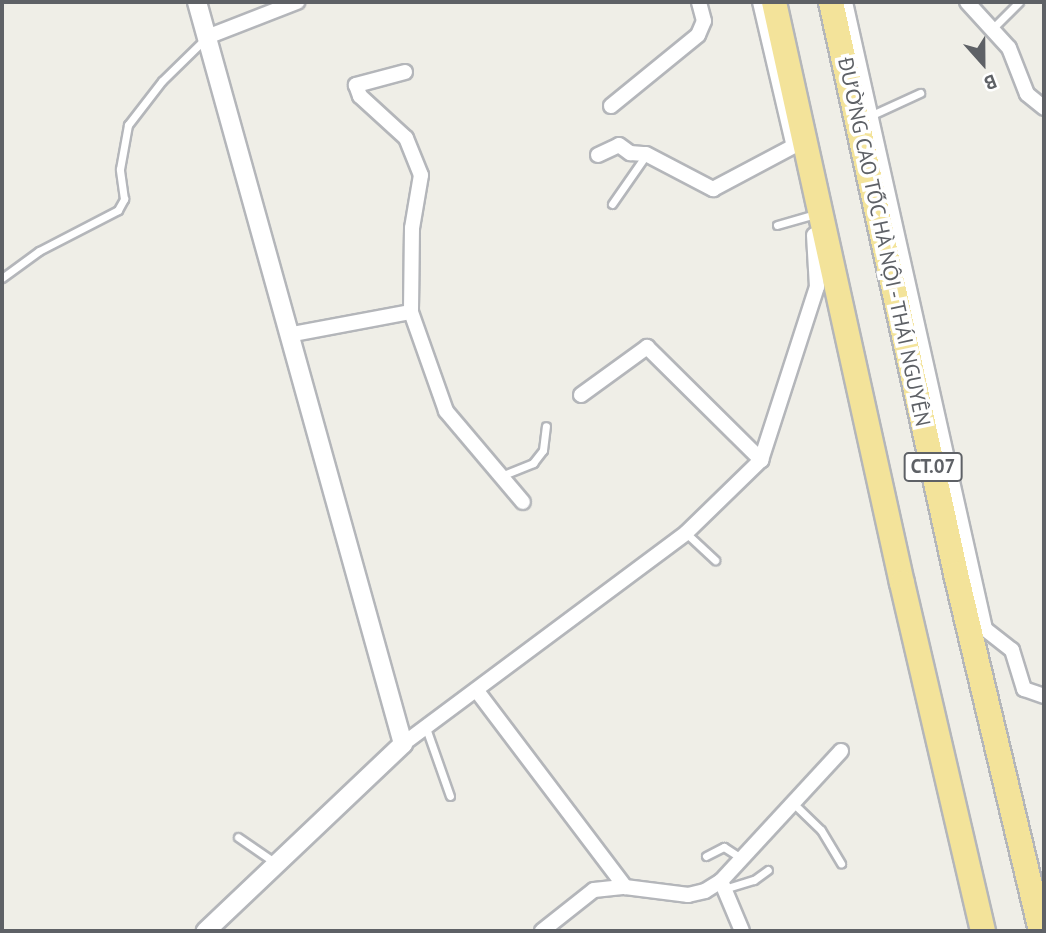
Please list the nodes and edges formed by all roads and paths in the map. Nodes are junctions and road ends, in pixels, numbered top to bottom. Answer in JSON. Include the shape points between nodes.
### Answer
{"nodes":[{"id":1,"x":197,"y":2,"type":"edge"},
{"id":2,"x":297,"y":2,"type":"edge"},
{"id":3,"x":699,"y":2,"type":"edge"},
{"id":4,"x":760,"y":2,"type":"edge"},
{"id":5,"x":774,"y":2,"type":"edge"},
{"id":6,"x":831,"y":2,"type":"edge"},
{"id":7,"x":845,"y":2,"type":"edge"},
{"id":8,"x":967,"y":2,"type":"edge"},
{"id":9,"x":1019,"y":2,"type":"edge"},
{"id":10,"x":992,"y":29,"type":"junction"},
{"id":11,"x":207,"y":37,"type":"junction"},
{"id":12,"x":405,"y":72,"type":"dead end"},
{"id":13,"x":920,"y":93,"type":"dead end"},
{"id":14,"x":611,"y":106,"type":"dead end"},
{"id":15,"x":1044,"y":108,"type":"edge"},
{"id":16,"x":872,"y":115,"type":"junction"},
{"id":17,"x":794,"y":146,"type":"junction"},
{"id":18,"x":646,"y":154,"type":"junction"},
{"id":19,"x":598,"y":155,"type":"dead end"},
{"id":20,"x":612,"y":204,"type":"dead end"},
{"id":21,"x":811,"y":215,"type":"junction"},
{"id":22,"x":777,"y":225,"type":"dead end"},
{"id":23,"x":2,"y":278,"type":"edge"},
{"id":24,"x":411,"y":312,"type":"junction"},
{"id":25,"x":293,"y":334,"type":"junction"},
{"id":26,"x":581,"y":395,"type":"dead end"},
{"id":27,"x":546,"y":426,"type":"dead end"},
{"id":28,"x":761,"y":460,"type":"junction"},
{"id":29,"x":501,"y":476,"type":"junction"},
{"id":30,"x":523,"y":502,"type":"dead end"},
{"id":31,"x":686,"y":533,"type":"junction"},
{"id":32,"x":715,"y":560,"type":"dead end"},
{"id":33,"x":477,"y":691,"type":"junction"},
{"id":34,"x":1044,"y":696,"type":"edge"},
{"id":35,"x":425,"y":726,"type":"junction"},
{"id":36,"x":403,"y":744,"type":"junction"},
{"id":37,"x":841,"y":751,"type":"dead end"},
{"id":38,"x":450,"y":796,"type":"dead end"},
{"id":39,"x":794,"y":804,"type":"junction"},
{"id":40,"x":238,"y":837,"type":"dead end"},
{"id":41,"x":706,"y":856,"type":"dead end"},
{"id":42,"x":742,"y":859,"type":"junction"},
{"id":43,"x":841,"y":863,"type":"dead end"},
{"id":44,"x":278,"y":864,"type":"junction"},
{"id":45,"x":768,"y":870,"type":"dead end"},
{"id":46,"x":723,"y":885,"type":"junction"},
{"id":47,"x":625,"y":887,"type":"junction"},
{"id":48,"x":211,"y":930,"type":"edge"},
{"id":49,"x":542,"y":931,"type":"edge"},
{"id":50,"x":742,"y":931,"type":"edge"},
{"id":51,"x":984,"y":931,"type":"edge"},
{"id":52,"x":1041,"y":931,"type":"edge"}],
"edges":[{"from":1,"to":11,"type":"street"},
{"from":2,"to":11,"type":"street"},
{"from":3,"to":14,"type":"street","via":[[704,20],[698,35]]},
{"from":4,"to":17,"type":"street"},
{"from":5,"to":51,"type":"highway","number":"CT.07"},
{"from":6,"to":52,"type":"highway","name":"ĐƯỜNG CAO TỐC HÀ NỘI - THÁI NGUYÊN","number":"CT.07","via":[[959,587]]},
{"from":7,"to":16,"type":"street"},
{"from":8,"to":10,"type":"street"},
{"from":9,"to":10,"type":"lane"},
{"from":10,"to":15,"type":"street","via":[[1017,60],[1027,94]]},
{"from":11,"to":23,"type":"lane","via":[[156,88],[128,125],[120,169],[124,199],[118,210],[39,251]]},
{"from":11,"to":25,"type":"street"},
{"from":12,"to":24,"type":"street","via":[[356,85],[360,96],[406,138],[421,175],[412,228]]},
{"from":13,"to":16,"type":"lane"},
{"from":16,"to":34,"type":"street","via":[[985,629],[1012,650],[1024,689]]},
{"from":17,"to":18,"type":"street","via":[[713,189]]},
{"from":17,"to":21,"type":"street"},
{"from":18,"to":19,"type":"street","via":[[615,145]]},
{"from":18,"to":20,"type":"lane"},
{"from":21,"to":22,"type":"lane"},
{"from":21,"to":28,"type":"street","via":[[817,287]]},
{"from":24,"to":25,"type":"street"},
{"from":24,"to":29,"type":"street","via":[[446,411]]},
{"from":25,"to":36,"type":"street"},
{"from":26,"to":28,"type":"street","via":[[646,346]]},
{"from":27,"to":29,"type":"lane","via":[[543,450],[533,463]]},
{"from":28,"to":31,"type":"street"},
{"from":29,"to":30,"type":"street"},
{"from":31,"to":32,"type":"lane"},
{"from":31,"to":33,"type":"street"},
{"from":33,"to":35,"type":"street"},
{"from":33,"to":47,"type":"street"},
{"from":35,"to":36,"type":"street"},
{"from":35,"to":38,"type":"lane"},
{"from":36,"to":44,"type":"street"},
{"from":37,"to":39,"type":"street"},
{"from":39,"to":42,"type":"street"},
{"from":39,"to":43,"type":"lane","via":[[821,831]]},
{"from":40,"to":44,"type":"lane"},
{"from":41,"to":42,"type":"lane","via":[[715,848],[727,847]]},
{"from":42,"to":46,"type":"street"},
{"from":44,"to":48,"type":"street"},
{"from":45,"to":46,"type":"lane","via":[[754,880]]},
{"from":46,"to":47,"type":"street","via":[[688,895]]},
{"from":46,"to":50,"type":"street"},
{"from":47,"to":49,"type":"street","via":[[594,890]]}]}
